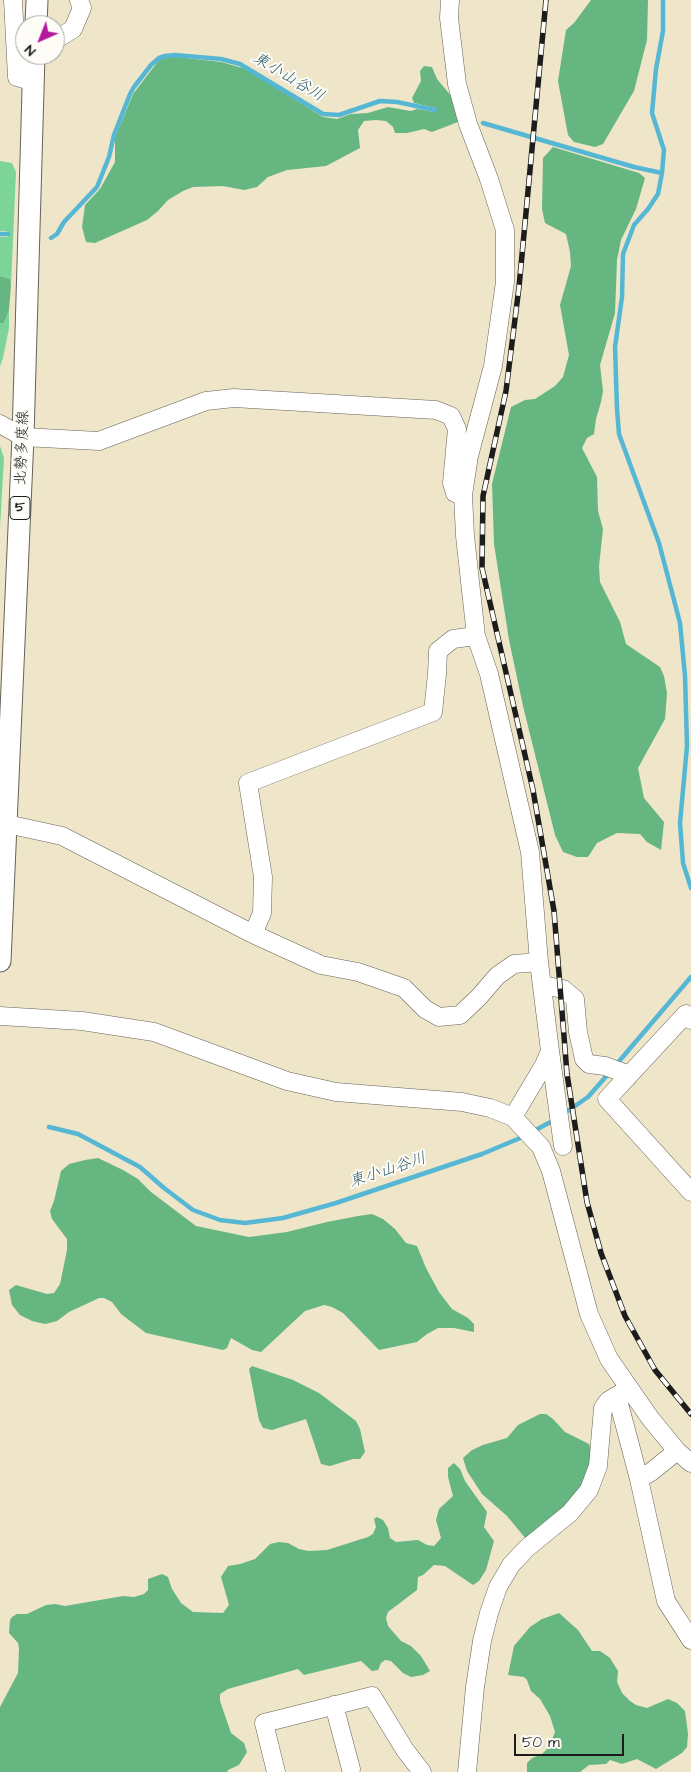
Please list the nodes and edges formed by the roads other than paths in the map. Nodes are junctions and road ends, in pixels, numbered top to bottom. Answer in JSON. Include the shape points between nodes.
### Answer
{"nodes":[{"id":1,"x":13,"y":0,"type":"edge"},
{"id":2,"x":37,"y":0,"type":"edge"},
{"id":3,"x":79,"y":0,"type":"edge"},
{"id":4,"x":450,"y":0,"type":"edge"},
{"id":5,"x":36,"y":15,"type":"edge"},
{"id":6,"x":65,"y":34,"type":"edge"},
{"id":7,"x":34,"y":65,"type":"edge"},
{"id":8,"x":33,"y":82,"type":"junction"},
{"id":9,"x":0,"y":424,"type":"edge"},
{"id":10,"x":23,"y":437,"type":"junction"},
{"id":11,"x":463,"y":495,"type":"junction"},
{"id":12,"x":476,"y":636,"type":"junction"},
{"id":13,"x":4,"y":801,"type":"edge"},
{"id":14,"x":7,"y":824,"type":"junction"},
{"id":15,"x":1,"y":877,"type":"edge"},
{"id":16,"x":253,"y":934,"type":"junction"},
{"id":17,"x":0,"y":961,"type":"edge"},
{"id":18,"x":540,"y":962,"type":"junction"},
{"id":19,"x":542,"y":985,"type":"junction"},
{"id":20,"x":0,"y":1016,"type":"edge"},
{"id":21,"x":691,"y":1020,"type":"edge"},
{"id":22,"x":550,"y":1051,"type":"junction"},
{"id":23,"x":626,"y":1075,"type":"junction"},
{"id":24,"x":518,"y":1122,"type":"junction"},
{"id":25,"x":562,"y":1138,"type":"dead end"},
{"id":26,"x":691,"y":1192,"type":"edge"},
{"id":27,"x":623,"y":1392,"type":"junction"},
{"id":28,"x":676,"y":1451,"type":"junction"},
{"id":29,"x":691,"y":1463,"type":"edge"},
{"id":30,"x":639,"y":1479,"type":"junction"},
{"id":31,"x":691,"y":1640,"type":"edge"},
{"id":32,"x":334,"y":1705,"type":"junction"},
{"id":33,"x":352,"y":1769,"type":"dead end"},
{"id":34,"x":276,"y":1772,"type":"edge"},
{"id":35,"x":422,"y":1772,"type":"edge"},
{"id":36,"x":467,"y":1772,"type":"edge"}],
"edges":[{"from":1,"to":8,"type":"street","via":[[17,77]]},
{"from":2,"to":5,"type":"main road"},
{"from":3,"to":6,"type":"street","via":[[82,8],[73,29]]},
{"from":4,"to":11,"type":"street","via":[[457,84],[505,239],[506,282],[494,357],[469,456]]},
{"from":7,"to":8,"type":"main road","name":"北勢多度線","number":"5"},
{"from":8,"to":10,"type":"main road","name":"北勢多度線","number":"5"},
{"from":9,"to":10,"type":"street"},
{"from":10,"to":11,"type":"street","via":[[99,441],[206,401],[234,398],[436,410],[451,416],[457,429],[452,483],[455,493]]},
{"from":10,"to":13,"type":"main road","name":"北勢多度線","number":"5"},
{"from":11,"to":12,"type":"street"},
{"from":12,"to":16,"type":"street","via":[[453,639],[438,651],[433,712],[248,783],[263,877],[262,913]]},
{"from":12,"to":18,"type":"street","via":[[489,674],[530,852]]},
{"from":13,"to":14,"type":"main road","name":"北勢多度線","number":"5"},
{"from":14,"to":15,"type":"main road","name":"北勢多度線","number":"5"},
{"from":14,"to":16,"type":"street","via":[[62,836]]},
{"from":15,"to":17,"type":"main road","name":"北勢多度線","number":"5"},
{"from":16,"to":18,"type":"street","via":[[321,965],[358,972],[404,988],[425,1009],[439,1017],[460,1015],[497,976],[514,964]]},
{"from":18,"to":19,"type":"street"},
{"from":19,"to":22,"type":"street"},
{"from":19,"to":23,"type":"street","via":[[563,989],[575,999],[584,1059],[589,1064],[605,1066]]},
{"from":20,"to":24,"type":"street","via":[[82,1020],[154,1032],[295,1083],[336,1092],[462,1102],[490,1108]]},
{"from":21,"to":23,"type":"street","via":[[686,1014]]},
{"from":22,"to":24,"type":"street"},
{"from":22,"to":25,"type":"street"},
{"from":23,"to":26,"type":"street","via":[[608,1099]]},
{"from":24,"to":27,"type":"street","via":[[540,1147],[551,1171],[589,1314]]},
{"from":27,"to":28,"type":"street"},
{"from":27,"to":30,"type":"street"},
{"from":27,"to":36,"type":"street","via":[[603,1408],[598,1466],[589,1490],[570,1514],[511,1565],[498,1587],[482,1641]]},
{"from":28,"to":29,"type":"street"},
{"from":28,"to":30,"type":"street"},
{"from":30,"to":31,"type":"street","via":[[666,1601]]},
{"from":32,"to":33,"type":"street"},
{"from":32,"to":34,"type":"street","via":[[264,1722]]},
{"from":32,"to":35,"type":"street","via":[[372,1696]]}]}
